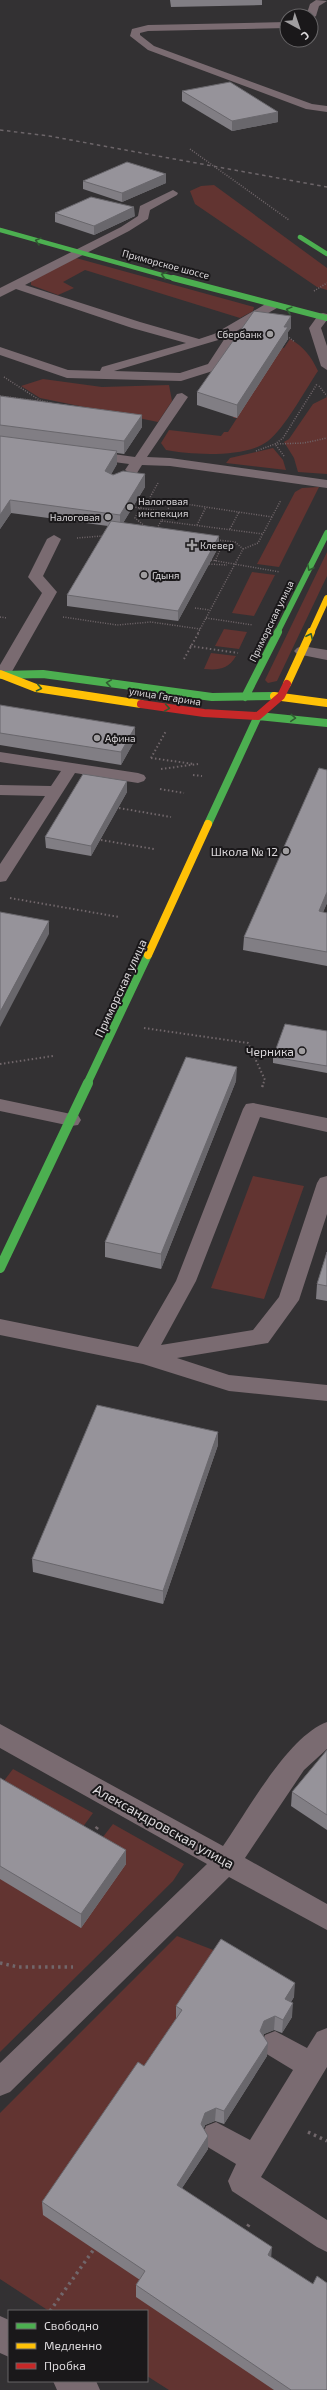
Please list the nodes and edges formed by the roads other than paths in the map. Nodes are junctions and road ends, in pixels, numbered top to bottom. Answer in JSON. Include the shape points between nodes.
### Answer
{"nodes":[{"id":1,"x":323,"y":0,"type":"edge"},
{"id":2,"x":314,"y":8,"type":"edge"},
{"id":3,"x":279,"y":25,"type":"edge"},
{"id":4,"x":327,"y":109,"type":"edge"},
{"id":5,"x":173,"y":193,"type":"dead end"},
{"id":6,"x":0,"y":230,"type":"edge"},
{"id":7,"x":327,"y":244,"type":"edge"},
{"id":8,"x":79,"y":252,"type":"junction"},
{"id":9,"x":327,"y":254,"type":"edge"},
{"id":10,"x":33,"y":266,"type":"dead end"},
{"id":11,"x":45,"y":270,"type":"junction"},
{"id":12,"x":0,"y":280,"type":"edge"},
{"id":13,"x":15,"y":285,"type":"junction"},
{"id":14,"x":72,"y":292,"type":"dead end"},
{"id":15,"x":0,"y":293,"type":"edge"},
{"id":16,"x":59,"y":299,"type":"junction"},
{"id":17,"x":110,"y":305,"type":"dead end"},
{"id":18,"x":273,"y":305,"type":"junction"},
{"id":19,"x":97,"y":311,"type":"junction"},
{"id":20,"x":149,"y":317,"type":"dead end"},
{"id":21,"x":325,"y":317,"type":"edge"},
{"id":22,"x":136,"y":325,"type":"junction"},
{"id":23,"x":195,"y":326,"type":"dead end"},
{"id":24,"x":178,"y":336,"type":"junction"},
{"id":25,"x":230,"y":340,"type":"dead end"},
{"id":26,"x":198,"y":342,"type":"junction"},
{"id":27,"x":0,"y":351,"type":"edge"},
{"id":28,"x":327,"y":366,"type":"edge"},
{"id":29,"x":89,"y":376,"type":"junction"},
{"id":30,"x":182,"y":397,"type":"dead end"},
{"id":31,"x":101,"y":443,"type":"edge"},
{"id":32,"x":79,"y":453,"type":"edge"},
{"id":33,"x":94,"y":455,"type":"junction"},
{"id":34,"x":138,"y":461,"type":"junction"},
{"id":35,"x":120,"y":479,"type":"edge"},
{"id":36,"x":327,"y":484,"type":"edge"},
{"id":37,"x":327,"y":533,"type":"edge"},
{"id":38,"x":54,"y":539,"type":"road end"},
{"id":39,"x":326,"y":601,"type":"edge"},
{"id":40,"x":302,"y":651,"type":"junction"},
{"id":41,"x":327,"y":655,"type":"edge"},
{"id":42,"x":1,"y":675,"type":"edge"},
{"id":43,"x":281,"y":696,"type":"junction"},
{"id":44,"x":245,"y":697,"type":"junction"},
{"id":45,"x":327,"y":703,"type":"edge"},
{"id":46,"x":258,"y":716,"type":"junction"},
{"id":47,"x":327,"y":723,"type":"edge"},
{"id":48,"x":0,"y":758,"type":"edge"},
{"id":49,"x":70,"y":769,"type":"junction"},
{"id":50,"x":138,"y":778,"type":"road end"},
{"id":51,"x":0,"y":790,"type":"edge"},
{"id":52,"x":57,"y":791,"type":"junction"},
{"id":53,"x":0,"y":877,"type":"edge"},
{"id":54,"x":0,"y":1105,"type":"edge"},
{"id":55,"x":71,"y":1120,"type":"junction"},
{"id":56,"x":327,"y":1125,"type":"edge"},
{"id":57,"x":327,"y":1183,"type":"edge"},
{"id":58,"x":0,"y":1268,"type":"edge"},
{"id":59,"x":0,"y":1327,"type":"edge"},
{"id":60,"x":144,"y":1356,"type":"junction"},
{"id":61,"x":327,"y":1394,"type":"edge"},
{"id":62,"x":327,"y":1734,"type":"edge"},
{"id":63,"x":0,"y":1735,"type":"edge"},
{"id":64,"x":228,"y":1861,"type":"junction"},
{"id":65,"x":327,"y":1918,"type":"edge"},
{"id":66,"x":327,"y":2041,"type":"edge"},
{"id":67,"x":275,"y":2044,"type":"dead end"},
{"id":68,"x":312,"y":2066,"type":"junction"},
{"id":69,"x":0,"y":2082,"type":"edge"},
{"id":70,"x":216,"y":2136,"type":"dead end"},
{"id":71,"x":256,"y":2160,"type":"junction"},
{"id":72,"x":327,"y":2236,"type":"edge"},
{"id":73,"x":0,"y":2333,"type":"edge"},
{"id":74,"x":8,"y":2339,"type":"edge"},
{"id":75,"x":71,"y":2382,"type":"edge"},
{"id":76,"x":83,"y":2390,"type":"edge"}],
"edges":[{"from":1,"to":2,"type":"lane","via":[[315,4]]},
{"from":3,"to":4,"type":"lane","via":[[148,28],[135,31],[135,36],[151,48],[310,107]]},
{"from":5,"to":8,"type":"lane","via":[[144,208],[144,217],[125,229]]},
{"from":8,"to":6,"type":"main road","name":"Приморское шоссе","one_way":true},
{"from":7,"to":9,"type":"main road","via":[[300,237]]},
{"from":8,"to":11,"type":"lane"},
{"from":18,"to":8,"type":"main road","name":"Приморское шоссе","one_way":true},
{"from":10,"to":11,"type":"lane"},
{"from":11,"to":13,"type":"lane"},
{"from":12,"to":13,"type":"lane"},
{"from":13,"to":15,"type":"lane"},
{"from":13,"to":16,"type":"lane"},
{"from":14,"to":16,"type":"lane"},
{"from":16,"to":19,"type":"lane"},
{"from":17,"to":19,"type":"lane"},
{"from":21,"to":18,"type":"main road","name":"Приморское шоссе","one_way":true},
{"from":18,"to":26,"type":"lane","via":[[218,337]]},
{"from":19,"to":22,"type":"lane"},
{"from":20,"to":22,"type":"lane"},
{"from":21,"to":28,"type":"lane","via":[[315,328]]},
{"from":22,"to":24,"type":"lane"},
{"from":23,"to":24,"type":"lane"},
{"from":24,"to":26,"type":"lane"},
{"from":25,"to":29,"type":"lane","via":[[212,367],[181,377]]},
{"from":26,"to":29,"type":"lane"},
{"from":27,"to":29,"type":"lane","via":[[66,374]]},
{"from":30,"to":34,"type":"lane"},
{"from":31,"to":33,"type":"lane"},
{"from":32,"to":33,"type":"lane"},
{"from":33,"to":34,"type":"lane"},
{"from":34,"to":35,"type":"lane","via":[[131,472]]},
{"from":34,"to":36,"type":"lane","via":[[170,462]]},
{"from":37,"to":44,"type":"main road","name":"Приморская улица","one_way":true},
{"from":38,"to":42,"type":"lane","via":[[35,577],[50,592]]},
{"from":40,"to":39,"type":"main road","name":"Приморская улица","one_way":true},
{"from":40,"to":41,"type":"lane"},
{"from":40,"to":43,"type":"main road","name":"Приморская улица"},
{"from":44,"to":42,"type":"main road","name":"улица Гагарина","one_way":true,"via":[[212,697],[43,674]]},
{"from":42,"to":46,"type":"main road","name":"улица Гагарина","one_way":true,"via":[[36,688],[204,713]]},
{"from":43,"to":44,"type":"main road","name":"улица Гагарина"},
{"from":43,"to":45,"type":"main road","name":"улица Гагарина"},
{"from":43,"to":46,"type":"main road","name":"Приморская улица"},
{"from":44,"to":46,"type":"main road"},
{"from":46,"to":47,"type":"main road","name":"улица Гагарина","one_way":true},
{"from":46,"to":55,"type":"main road","name":"Приморская улица"},
{"from":48,"to":49,"type":"lane"},
{"from":49,"to":50,"type":"lane"},
{"from":49,"to":52,"type":"lane"},
{"from":51,"to":52,"type":"lane"},
{"from":52,"to":53,"type":"lane"},
{"from":54,"to":55,"type":"lane"},
{"from":55,"to":58,"type":"main road","name":"Приморская улица"},
{"from":56,"to":60,"type":"lane","via":[[254,1109],[186,1281]]},
{"from":57,"to":60,"type":"lane","via":[[289,1300],[260,1337]]},
{"from":59,"to":60,"type":"lane"},
{"from":60,"to":61,"type":"lane","via":[[229,1383]]},
{"from":62,"to":64,"type":"lane","via":[[295,1762]]},
{"from":63,"to":64,"type":"lane","name":"Александровская улица"},
{"from":64,"to":65,"type":"lane","name":"Александровская улица"},
{"from":64,"to":69,"type":"lane"},
{"from":66,"to":68,"type":"lane"},
{"from":67,"to":68,"type":"lane"},
{"from":68,"to":71,"type":"lane"},
{"from":70,"to":71,"type":"lane"},
{"from":71,"to":72,"type":"lane","via":[[242,2181]]},
{"from":73,"to":74,"type":"street"},
{"from":75,"to":76,"type":"street"}]}
